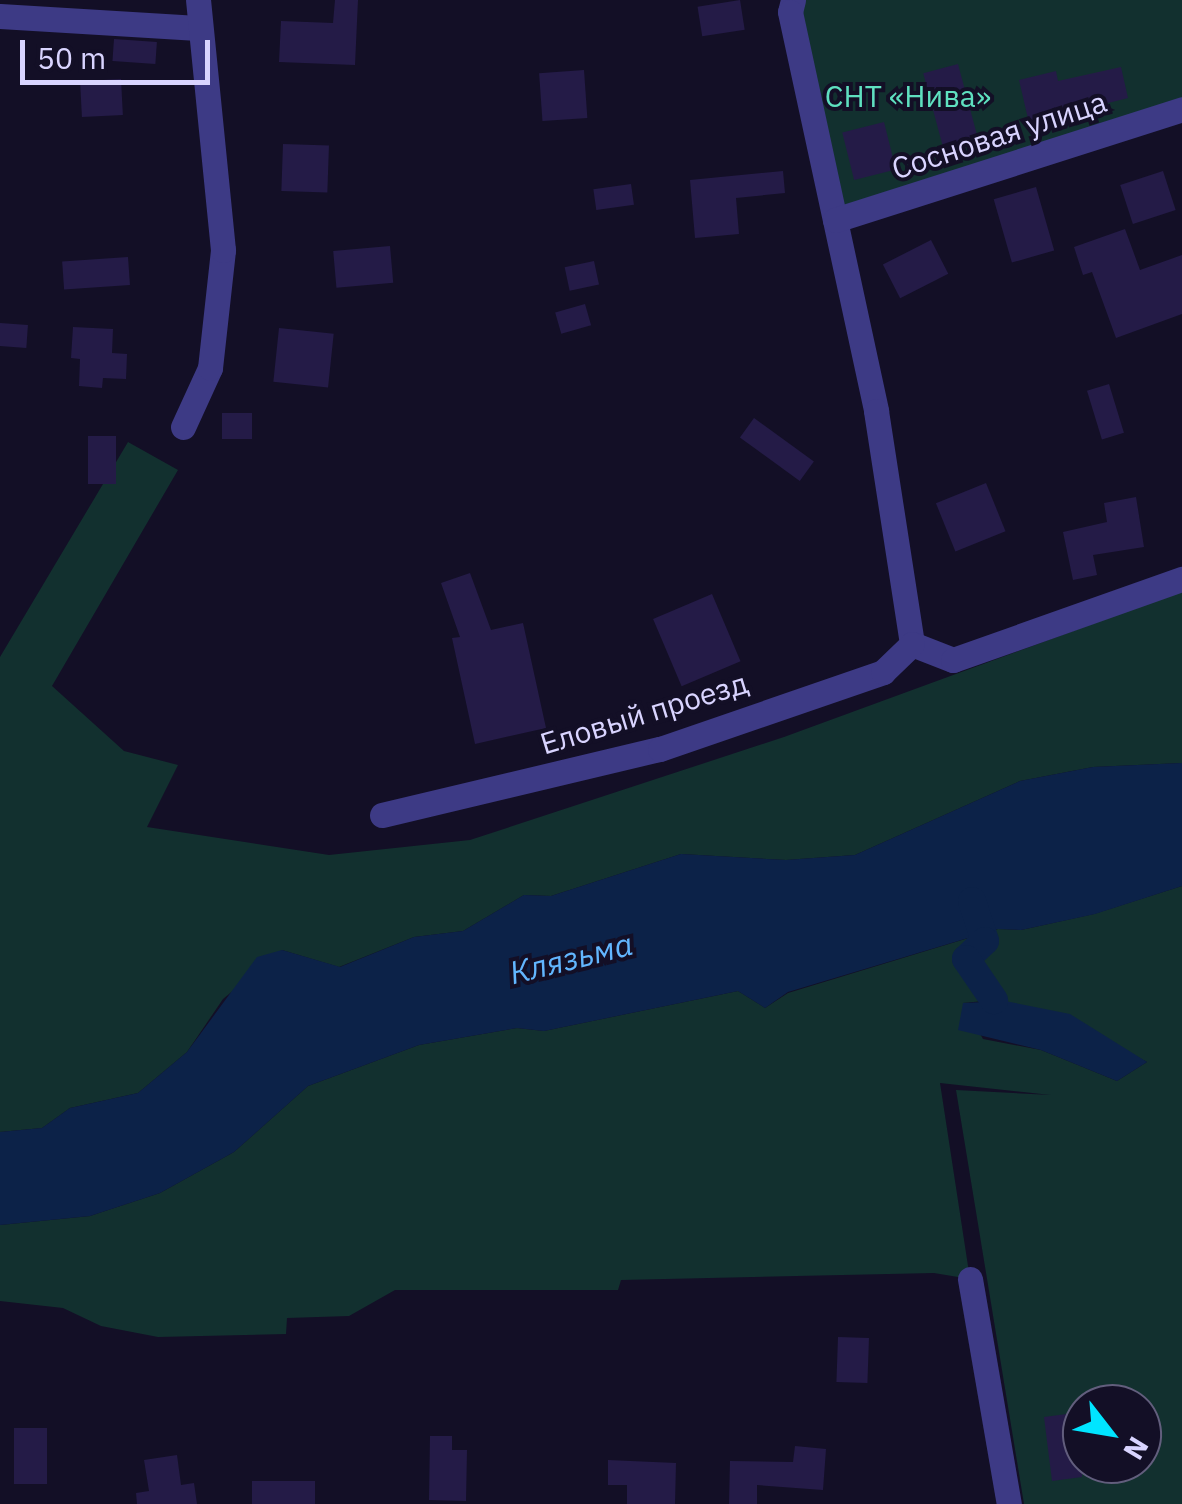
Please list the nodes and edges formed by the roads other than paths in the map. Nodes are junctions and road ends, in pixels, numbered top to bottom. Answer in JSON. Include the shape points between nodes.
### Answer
{"nodes":[{"id":1,"x":198,"y":0,"type":"edge"},
{"id":2,"x":793,"y":0,"type":"edge"},
{"id":3,"x":0,"y":16,"type":"edge"},
{"id":4,"x":198,"y":28,"type":"junction"},
{"id":5,"x":1182,"y":110,"type":"edge"},
{"id":6,"x":835,"y":220,"type":"junction"},
{"id":7,"x":182,"y":427,"type":"dead end"},
{"id":8,"x":1182,"y":580,"type":"edge"},
{"id":9,"x":912,"y":644,"type":"junction"},
{"id":10,"x":382,"y":816,"type":"dead end"},
{"id":11,"x":970,"y":1279,"type":"dead end"},
{"id":12,"x":1009,"y":1504,"type":"edge"}],
"edges":[{"from":1,"to":4,"type":"street"},
{"from":2,"to":6,"type":"street"},
{"from":3,"to":4,"type":"street"},
{"from":4,"to":7,"type":"street","via":[[223,250],[210,368]]},
{"from":5,"to":6,"type":"street","name":"Сосновая улица"},
{"from":6,"to":9,"type":"street","via":[[876,411]]},
{"from":8,"to":9,"type":"street","via":[[953,660]]},
{"from":9,"to":10,"type":"street","name":"Еловый проезд","via":[[882,672],[660,749]]},
{"from":11,"to":12,"type":"street"}]}
